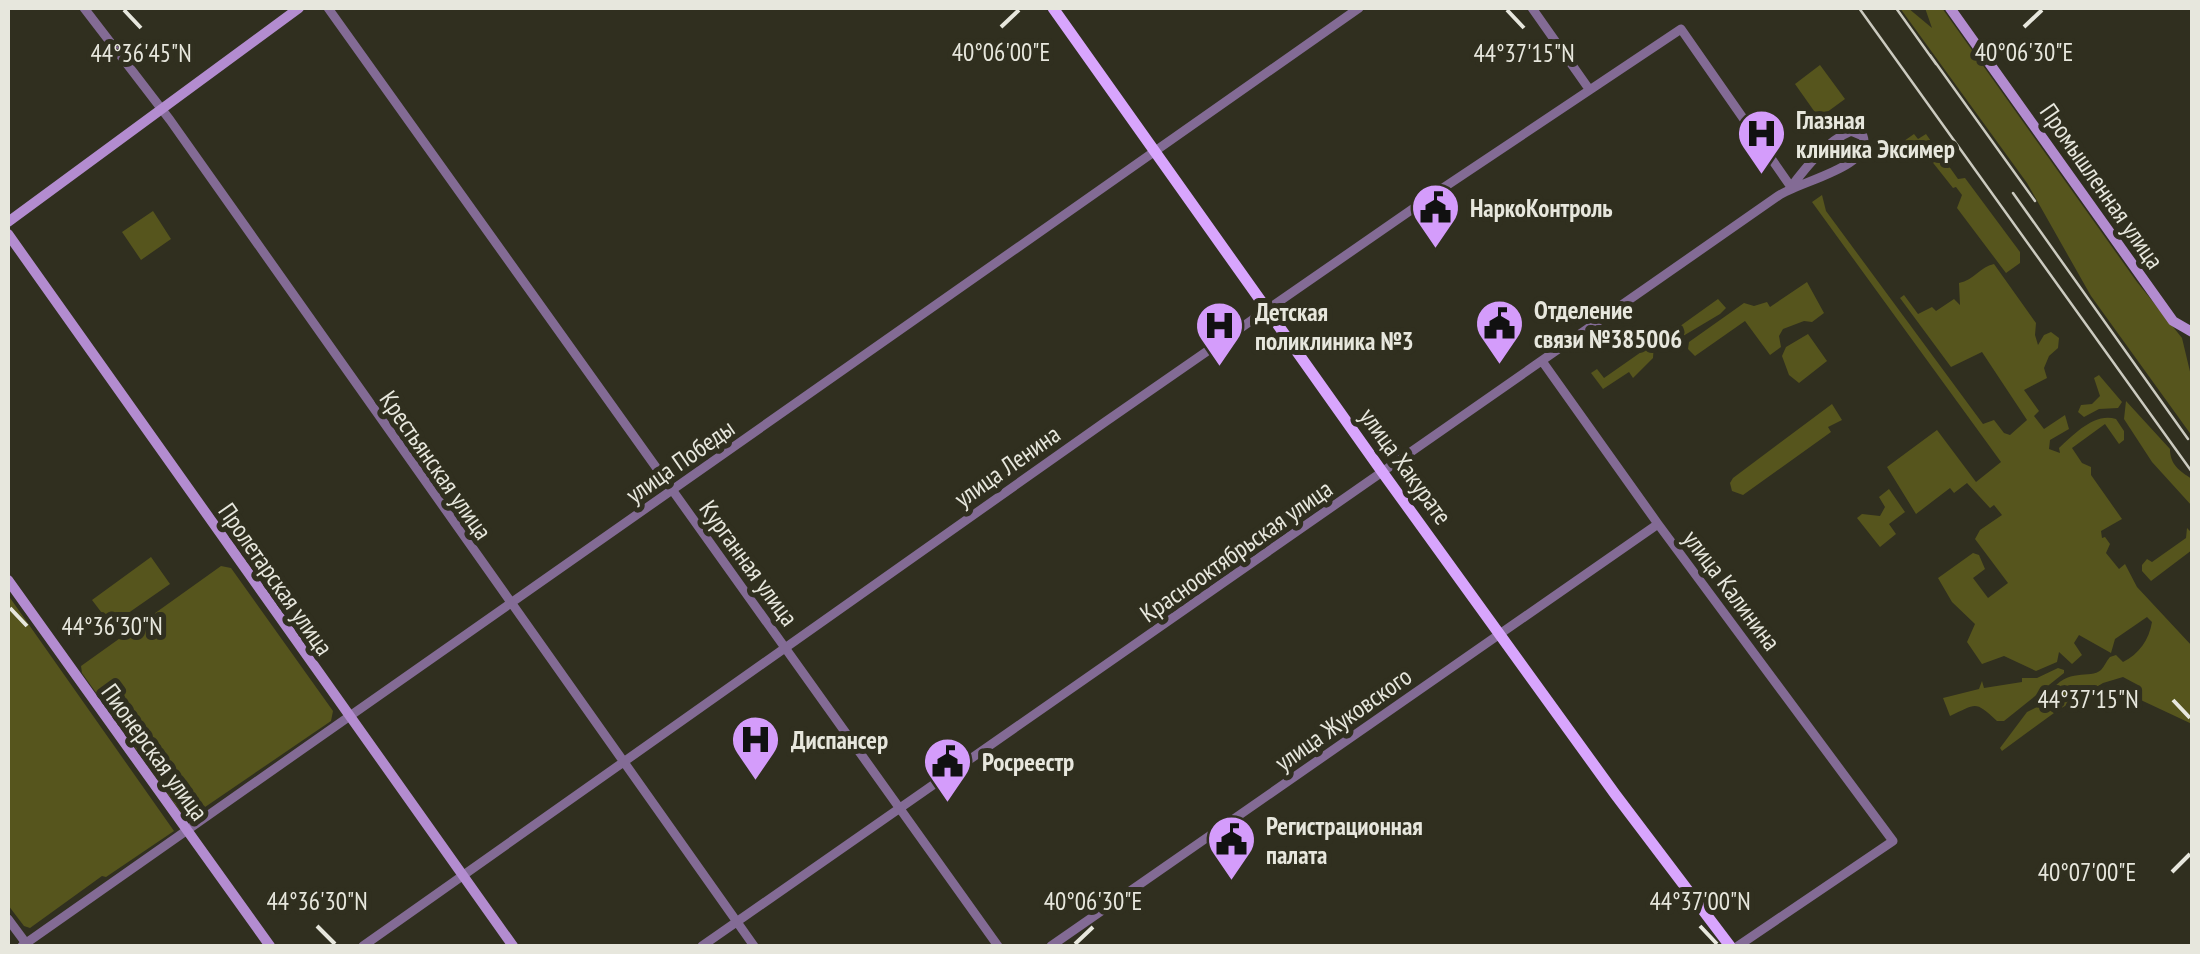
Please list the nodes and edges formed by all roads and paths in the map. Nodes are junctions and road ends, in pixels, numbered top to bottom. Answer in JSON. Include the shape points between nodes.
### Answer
{"nodes":[{"id":1,"x":84,"y":8,"type":"edge"},
{"id":2,"x":299,"y":8,"type":"edge"},
{"id":3,"x":328,"y":8,"type":"edge"},
{"id":4,"x":1053,"y":8,"type":"edge"},
{"id":5,"x":1360,"y":8,"type":"edge"},
{"id":6,"x":1532,"y":8,"type":"edge"},
{"id":7,"x":1950,"y":8,"type":"edge"},
{"id":8,"x":1589,"y":89,"type":"junction"},
{"id":9,"x":161,"y":108,"type":"junction"},
{"id":10,"x":1824,"y":150,"type":"junction"},
{"id":11,"x":1154,"y":152,"type":"junction"},
{"id":12,"x":1839,"y":169,"type":"junction"},
{"id":13,"x":1790,"y":187,"type":"junction"},
{"id":14,"x":8,"y":222,"type":"edge"},
{"id":15,"x":8,"y":234,"type":"edge"},
{"id":16,"x":1267,"y":312,"type":"junction"},
{"id":17,"x":2192,"y":332,"type":"edge"},
{"id":18,"x":1542,"y":360,"type":"junction"},
{"id":19,"x":1383,"y":473,"type":"junction"},
{"id":20,"x":673,"y":490,"type":"junction"},
{"id":21,"x":1658,"y":524,"type":"junction"},
{"id":22,"x":8,"y":580,"type":"edge"},
{"id":23,"x":510,"y":606,"type":"junction"},
{"id":24,"x":1500,"y":634,"type":"junction"},
{"id":25,"x":785,"y":648,"type":"junction"},
{"id":26,"x":349,"y":718,"type":"junction"},
{"id":27,"x":624,"y":763,"type":"junction"},
{"id":28,"x":900,"y":808,"type":"junction"},
{"id":29,"x":187,"y":831,"type":"junction"},
{"id":30,"x":462,"y":876,"type":"junction"},
{"id":31,"x":8,"y":918,"type":"edge"},
{"id":32,"x":738,"y":921,"type":"junction"},
{"id":33,"x":25,"y":946,"type":"edge"},
{"id":34,"x":270,"y":946,"type":"edge"},
{"id":35,"x":363,"y":946,"type":"edge"},
{"id":36,"x":513,"y":946,"type":"edge"},
{"id":37,"x":702,"y":946,"type":"edge"},
{"id":38,"x":754,"y":946,"type":"edge"},
{"id":39,"x":998,"y":946,"type":"edge"},
{"id":40,"x":1051,"y":946,"type":"edge"},
{"id":41,"x":1730,"y":946,"type":"edge"},
{"id":42,"x":1738,"y":946,"type":"edge"}],
"edges":[{"from":1,"to":9,"type":"street","name":"Крестьянская улица"},
{"from":2,"to":9,"type":"main road"},
{"from":3,"to":20,"type":"street","name":"Курганная улица"},
{"from":4,"to":11,"type":"main road","name":"улица Хакурате"},
{"from":5,"to":11,"type":"street","name":"улица Победы"},
{"from":6,"to":8,"type":"street"},
{"from":7,"to":17,"type":"main road","name":"Промышленная улица","via":[[2174,320]]},
{"from":8,"to":13,"type":"street","name":"улица Ленина","via":[[1681,29]]},
{"from":8,"to":16,"type":"street","name":"улица Ленина"},
{"from":9,"to":14,"type":"main road"},
{"from":9,"to":23,"type":"street","name":"Крестьянская улица"},
{"from":10,"to":12,"type":"street","via":[[1826,164]]},
{"from":10,"to":12,"type":"street","via":[[1846,132],[1862,136],[1863,153]]},
{"from":10,"to":13,"type":"street"},
{"from":11,"to":16,"type":"main road","name":"улица Хакурате"},
{"from":11,"to":20,"type":"street","name":"улица Победы"},
{"from":12,"to":13,"type":"street"},
{"from":13,"to":18,"type":"street","name":"Краснооктябрьская улица"},
{"from":15,"to":26,"type":"main road","name":"Пролетарская улица"},
{"from":16,"to":19,"type":"main road","name":"улица Хакурате"},
{"from":16,"to":25,"type":"street","name":"улица Ленина"},
{"from":18,"to":19,"type":"street","name":"Краснооктябрьская улица"},
{"from":18,"to":21,"type":"street","name":"улица Калинина"},
{"from":19,"to":24,"type":"main road","name":"улица Хакурате"},
{"from":19,"to":28,"type":"street","name":"Краснооктябрьская улица"},
{"from":20,"to":23,"type":"street","name":"улица Победы"},
{"from":20,"to":25,"type":"street","name":"Курганная улица"},
{"from":21,"to":24,"type":"street","name":"улица Жуковского"},
{"from":21,"to":42,"type":"street","name":"улица Калинина","via":[[1892,840]]},
{"from":22,"to":29,"type":"main road","name":"Пионерская улица"},
{"from":23,"to":26,"type":"street","name":"улица Победы"},
{"from":23,"to":27,"type":"street","name":"Крестьянская улица"},
{"from":24,"to":40,"type":"street","name":"улица Жуковского"},
{"from":24,"to":41,"type":"main road","name":"улица Хакурате"},
{"from":25,"to":27,"type":"street","name":"улица Ленина"},
{"from":25,"to":28,"type":"street","name":"Курганная улица"},
{"from":26,"to":29,"type":"street","name":"улица Победы"},
{"from":26,"to":30,"type":"main road","name":"Пролетарская улица"},
{"from":27,"to":30,"type":"street","name":"улица Ленина"},
{"from":27,"to":32,"type":"street","name":"Крестьянская улица"},
{"from":28,"to":32,"type":"street","name":"Краснооктябрьская улица"},
{"from":28,"to":39,"type":"street","name":"Курганная улица"},
{"from":29,"to":33,"type":"street","name":"улица Победы"},
{"from":29,"to":34,"type":"main road","name":"Пионерская улица"},
{"from":30,"to":35,"type":"street","name":"улица Ленина"},
{"from":30,"to":36,"type":"main road","name":"Пролетарская улица"},
{"from":31,"to":33,"type":"street"},
{"from":32,"to":37,"type":"street","name":"Краснооктябрьская улица"},
{"from":32,"to":38,"type":"street","name":"Крестьянская улица"}]}
